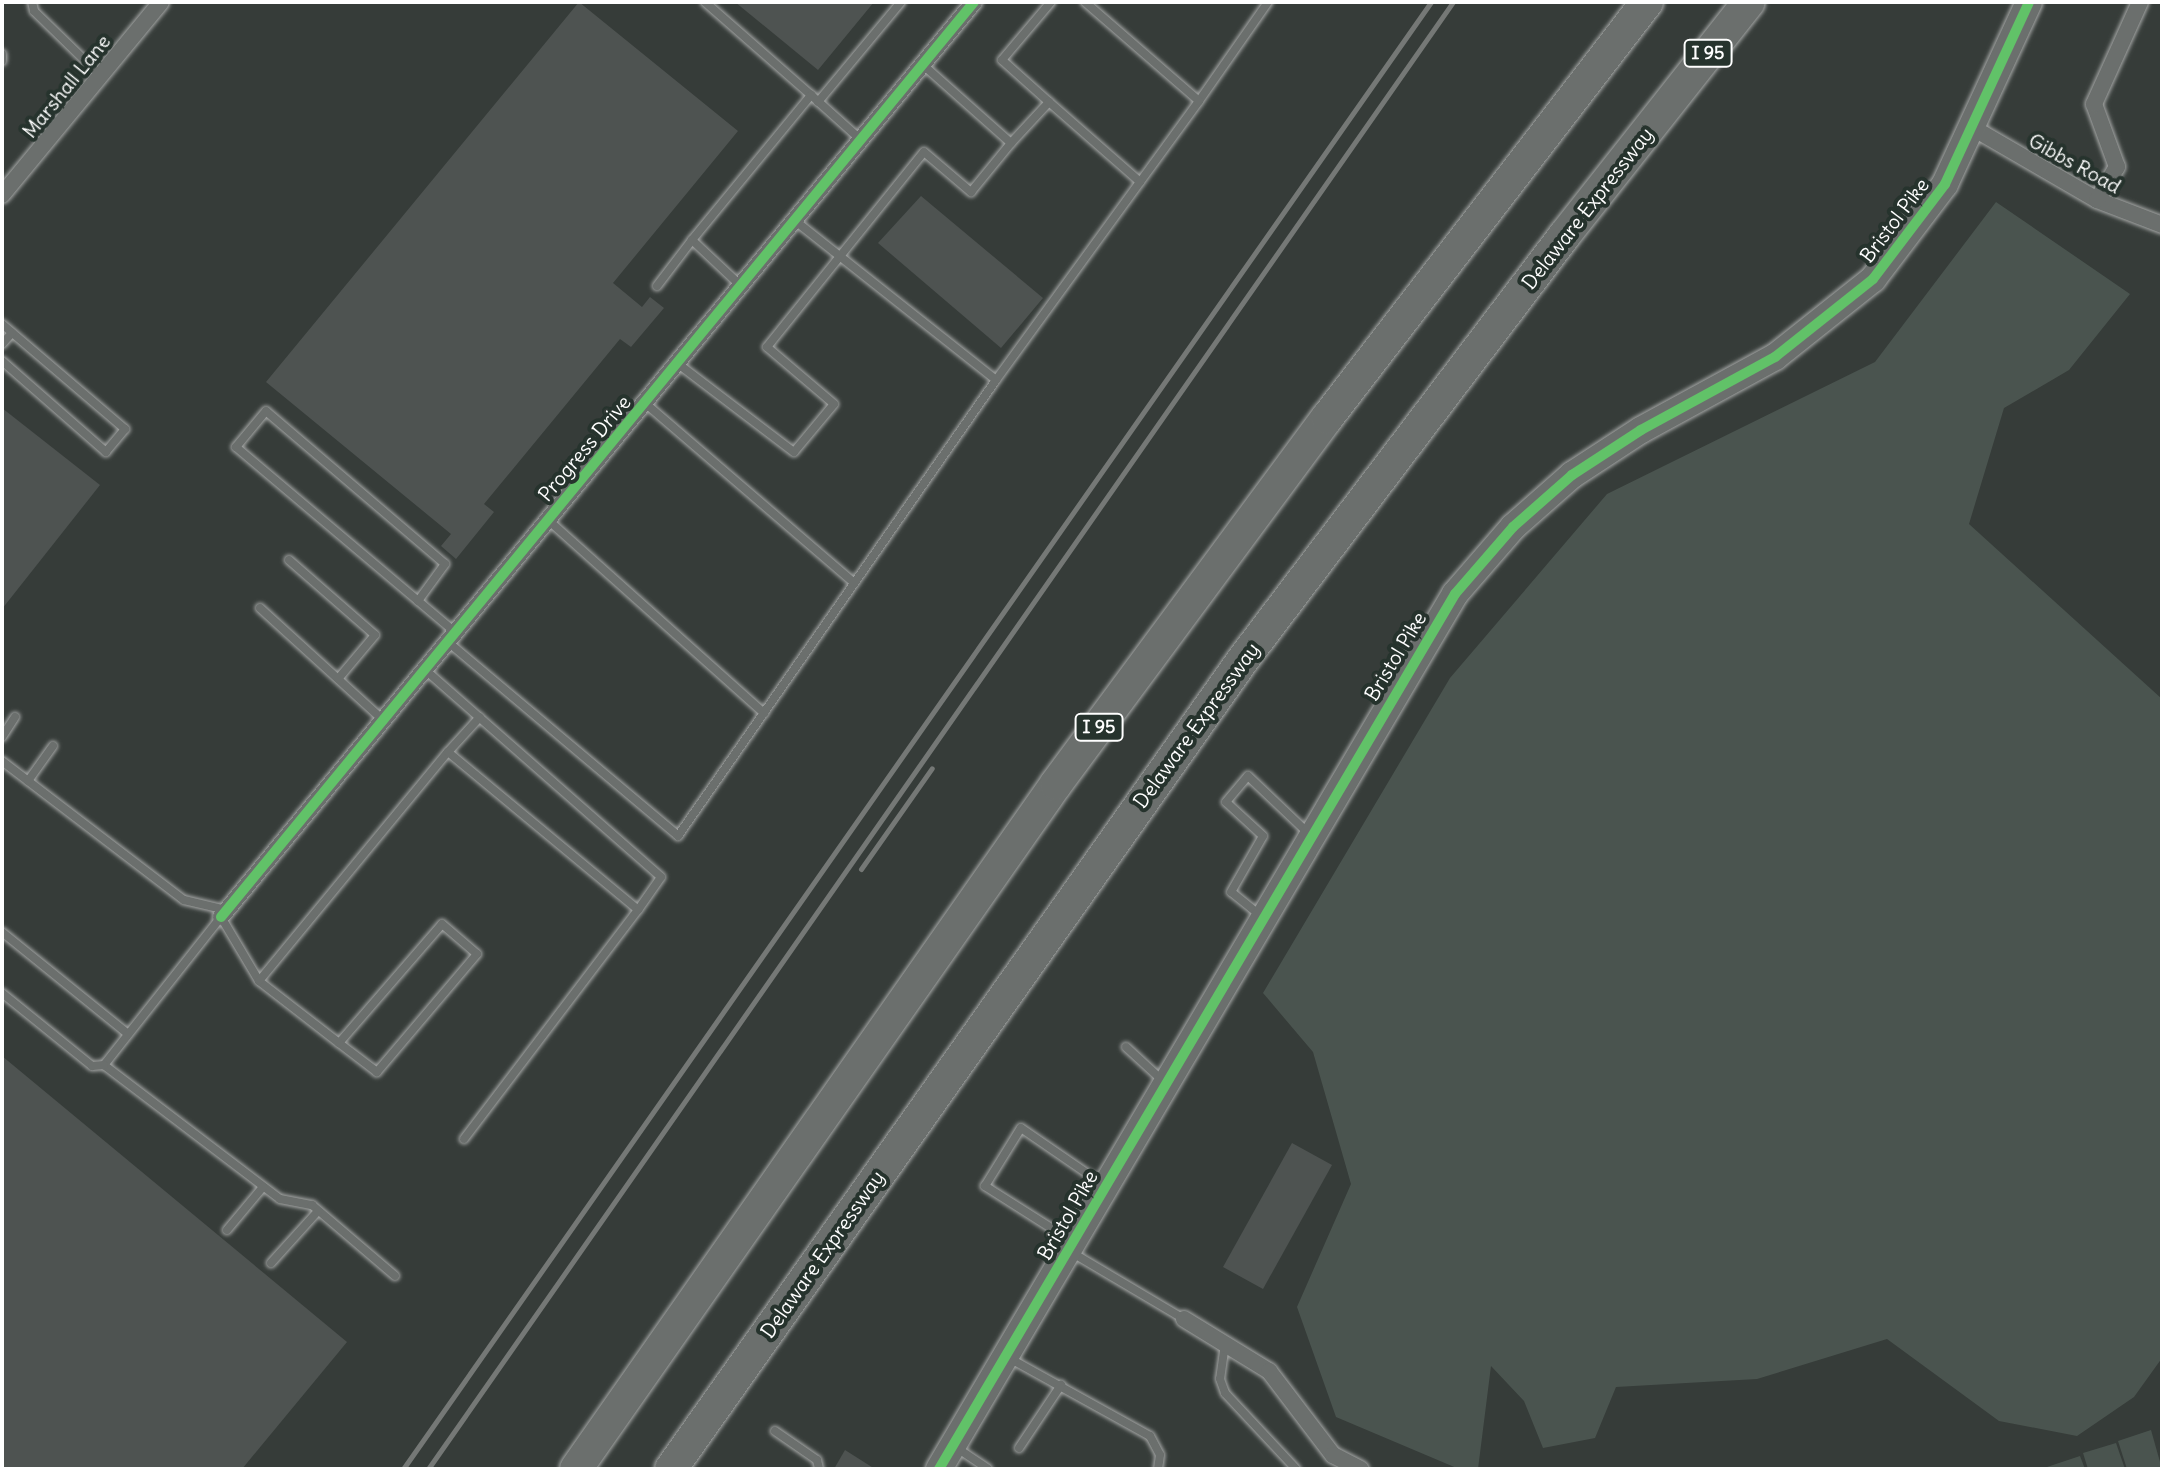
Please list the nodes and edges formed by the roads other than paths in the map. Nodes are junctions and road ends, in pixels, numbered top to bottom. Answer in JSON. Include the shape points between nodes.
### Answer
{"nodes":[{"id":1,"x":32,"y":2,"type":"edge"},
{"id":2,"x":705,"y":2,"type":"edge"},
{"id":3,"x":901,"y":2,"type":"edge"},
{"id":4,"x":974,"y":2,"type":"edge"},
{"id":5,"x":1051,"y":2,"type":"edge"},
{"id":6,"x":1085,"y":2,"type":"edge"},
{"id":7,"x":1268,"y":2,"type":"edge"},
{"id":8,"x":1630,"y":2,"type":"edge"},
{"id":9,"x":1647,"y":2,"type":"edge"},
{"id":10,"x":1749,"y":2,"type":"edge"},
{"id":11,"x":1772,"y":2,"type":"edge"},
{"id":12,"x":2029,"y":2,"type":"edge"},
{"id":13,"x":2140,"y":2,"type":"edge"},
{"id":14,"x":158,"y":3,"type":"edge"},
{"id":15,"x":2,"y":54,"type":"edge"},
{"id":16,"x":2,"y":61,"type":"edge"},
{"id":17,"x":923,"y":64,"type":"junction"},
{"id":18,"x":1595,"y":66,"type":"junction"},
{"id":19,"x":100,"y":75,"type":"junction"},
{"id":20,"x":815,"y":98,"type":"junction"},
{"id":21,"x":1199,"y":101,"type":"junction"},
{"id":22,"x":1049,"y":102,"type":"junction"},
{"id":23,"x":1670,"y":107,"type":"junction"},
{"id":24,"x":1973,"y":128,"type":"junction"},
{"id":25,"x":861,"y":140,"type":"junction"},
{"id":26,"x":1011,"y":143,"type":"junction"},
{"id":27,"x":1140,"y":182,"type":"junction"},
{"id":28,"x":2,"y":195,"type":"edge"},
{"id":29,"x":2097,"y":200,"type":"junction"},
{"id":30,"x":794,"y":220,"type":"junction"},
{"id":31,"x":2162,"y":225,"type":"edge"},
{"id":32,"x":692,"y":240,"type":"junction"},
{"id":33,"x":839,"y":255,"type":"junction"},
{"id":34,"x":740,"y":285,"type":"junction"},
{"id":35,"x":657,"y":286,"type":"dead end"},
{"id":36,"x":2,"y":324,"type":"edge"},
{"id":37,"x":12,"y":333,"type":"junction"},
{"id":38,"x":2,"y":344,"type":"edge"},
{"id":39,"x":2,"y":361,"type":"edge"},
{"id":40,"x":677,"y":363,"type":"junction"},
{"id":41,"x":996,"y":380,"type":"junction"},
{"id":42,"x":645,"y":403,"type":"junction"},
{"id":43,"x":548,"y":520,"type":"junction"},
{"id":44,"x":289,"y":560,"type":"dead end"},
{"id":45,"x":854,"y":583,"type":"junction"},
{"id":46,"x":418,"y":601,"type":"junction"},
{"id":47,"x":260,"y":608,"type":"dead end"},
{"id":48,"x":451,"y":637,"type":"junction"},
{"id":49,"x":425,"y":669,"type":"junction"},
{"id":50,"x":338,"y":679,"type":"junction"},
{"id":51,"x":764,"y":713,"type":"junction"},
{"id":52,"x":15,"y":717,"type":"dead end"},
{"id":53,"x":480,"y":717,"type":"junction"},
{"id":54,"x":383,"y":721,"type":"junction"},
{"id":55,"x":2,"y":737,"type":"edge"},
{"id":56,"x":53,"y":746,"type":"dead end"},
{"id":57,"x":448,"y":752,"type":"junction"},
{"id":58,"x":2,"y":761,"type":"edge"},
{"id":59,"x":28,"y":781,"type":"junction"},
{"id":60,"x":1310,"y":835,"type":"junction"},
{"id":61,"x":638,"y":910,"type":"junction"},
{"id":62,"x":224,"y":914,"type":"junction"},
{"id":63,"x":1262,"y":916,"type":"junction"},
{"id":64,"x":2,"y":932,"type":"edge"},
{"id":65,"x":259,"y":981,"type":"junction"},
{"id":66,"x":2,"y":993,"type":"edge"},
{"id":67,"x":128,"y":1034,"type":"junction"},
{"id":68,"x":339,"y":1043,"type":"junction"},
{"id":69,"x":1126,"y":1047,"type":"dead end"},
{"id":70,"x":104,"y":1065,"type":"junction"},
{"id":71,"x":1165,"y":1083,"type":"junction"},
{"id":72,"x":464,"y":1139,"type":"dead end"},
{"id":73,"x":1104,"y":1186,"type":"junction"},
{"id":74,"x":263,"y":1187,"type":"junction"},
{"id":75,"x":318,"y":1211,"type":"junction"},
{"id":76,"x":227,"y":1230,"type":"dead end"},
{"id":77,"x":1070,"y":1246,"type":"junction"},
{"id":78,"x":271,"y":1263,"type":"dead end"},
{"id":79,"x":395,"y":1276,"type":"dead end"},
{"id":80,"x":1184,"y":1319,"type":"joint"},
{"id":81,"x":1225,"y":1343,"type":"junction"},
{"id":82,"x":1005,"y":1356,"type":"junction"},
{"id":83,"x":1061,"y":1385,"type":"junction"},
{"id":84,"x":775,"y":1431,"type":"dead end"},
{"id":85,"x":953,"y":1445,"type":"junction"},
{"id":86,"x":1019,"y":1448,"type":"dead end"},
{"id":87,"x":576,"y":1469,"type":"edge"},
{"id":88,"x":671,"y":1469,"type":"edge"},
{"id":89,"x":819,"y":1469,"type":"edge"},
{"id":90,"x":939,"y":1469,"type":"edge"},
{"id":91,"x":988,"y":1469,"type":"edge"},
{"id":92,"x":1158,"y":1469,"type":"edge"},
{"id":93,"x":1296,"y":1469,"type":"edge"},
{"id":94,"x":1361,"y":1469,"type":"edge"}],
"edges":[{"from":1,"to":19,"type":"lane","via":[[34,11]]},
{"from":2,"to":20,"type":"lane"},
{"from":3,"to":20,"type":"lane"},
{"from":4,"to":17,"type":"street","name":"Progress Drive"},
{"from":5,"to":22,"type":"lane","via":[[1002,60]]},
{"from":6,"to":21,"type":"lane"},
{"from":7,"to":21,"type":"lane"},
{"from":8,"to":18,"type":"highway"},
{"from":9,"to":18,"type":"highway","number":"I 95"},
{"from":10,"to":23,"type":"highway","name":"Delaware Expressway","number":"I 95"},
{"from":11,"to":23,"type":"highway"},
{"from":12,"to":24,"type":"main road","name":"Bristol Pike"},
{"from":13,"to":29,"type":"street","via":[[2094,104],[2117,167]]},
{"from":14,"to":19,"type":"street","name":"Marshall Lane"},
{"from":15,"to":16,"type":"lane"},
{"from":17,"to":25,"type":"street","name":"Progress Drive"},
{"from":17,"to":26,"type":"lane"},
{"from":18,"to":87,"type":"highway","number":"I 95","via":[[1056,784]]},
{"from":19,"to":28,"type":"street","name":"Marshall Lane"},
{"from":20,"to":25,"type":"lane"},
{"from":20,"to":32,"type":"lane"},
{"from":21,"to":27,"type":"lane"},
{"from":22,"to":26,"type":"lane"},
{"from":22,"to":27,"type":"lane"},
{"from":23,"to":88,"type":"highway","name":"Delaware Expressway","number":"I 95","via":[[1564,236],[1242,661]]},
{"from":24,"to":29,"type":"street","name":"Gibbs Road"},
{"from":24,"to":60,"type":"main road","name":"Bristol Pike","via":[[1929,210],[1851,300],[1765,364],[1594,459],[1541,500],[1491,550],[1438,619]]},
{"from":25,"to":30,"type":"street","name":"Progress Drive"},
{"from":26,"to":33,"type":"lane","via":[[971,192],[924,152]]},
{"from":27,"to":41,"type":"lane"},
{"from":29,"to":31,"type":"street","name":"Gibbs Road"},
{"from":30,"to":33,"type":"lane"},
{"from":30,"to":34,"type":"street","name":"Progress Drive"},
{"from":32,"to":34,"type":"lane"},
{"from":32,"to":35,"type":"lane"},
{"from":33,"to":40,"type":"lane","via":[[767,347],[834,404],[794,452]]},
{"from":33,"to":41,"type":"lane"},
{"from":34,"to":40,"type":"street","name":"Progress Drive"},
{"from":36,"to":37,"type":"lane"},
{"from":37,"to":38,"type":"lane"},
{"from":37,"to":39,"type":"lane","via":[[125,429],[106,452]]},
{"from":40,"to":42,"type":"street","name":"Progress Drive"},
{"from":41,"to":45,"type":"lane"},
{"from":42,"to":43,"type":"street","name":"Progress Drive"},
{"from":42,"to":45,"type":"lane"},
{"from":43,"to":48,"type":"street","name":"Progress Drive"},
{"from":43,"to":51,"type":"lane"},
{"from":44,"to":50,"type":"lane","via":[[375,635]]},
{"from":45,"to":51,"type":"lane"},
{"from":46,"to":46,"type":"lane","via":[[236,447],[266,411],[445,564]]},
{"from":46,"to":48,"type":"lane"},
{"from":47,"to":50,"type":"lane"},
{"from":48,"to":49,"type":"street","name":"Progress Drive"},
{"from":48,"to":51,"type":"lane","via":[[678,836]]},
{"from":49,"to":53,"type":"lane"},
{"from":49,"to":54,"type":"street","name":"Progress Drive"},
{"from":50,"to":54,"type":"lane"},
{"from":52,"to":55,"type":"lane"},
{"from":53,"to":57,"type":"lane"},
{"from":53,"to":61,"type":"lane","via":[[661,877]]},
{"from":54,"to":62,"type":"street","name":"Progress Drive"},
{"from":56,"to":59,"type":"lane"},
{"from":57,"to":61,"type":"lane"},
{"from":57,"to":65,"type":"lane"},
{"from":58,"to":59,"type":"lane"},
{"from":59,"to":62,"type":"lane","via":[[184,900]]},
{"from":60,"to":63,"type":"main road","name":"Bristol Pike"},
{"from":60,"to":63,"type":"lane","via":[[1248,776],[1226,802],[1263,836],[1231,892]]},
{"from":61,"to":72,"type":"lane"},
{"from":62,"to":65,"type":"lane"},
{"from":62,"to":67,"type":"lane"},
{"from":63,"to":71,"type":"main road","name":"Bristol Pike"},
{"from":64,"to":67,"type":"lane"},
{"from":65,"to":68,"type":"lane"},
{"from":66,"to":70,"type":"lane","via":[[92,1066]]},
{"from":67,"to":70,"type":"lane"},
{"from":68,"to":68,"type":"lane","via":[[377,1072],[477,954],[442,924]]},
{"from":69,"to":71,"type":"lane"},
{"from":70,"to":74,"type":"lane"},
{"from":71,"to":73,"type":"main road","name":"Bristol Pike"},
{"from":73,"to":77,"type":"main road","name":"Bristol Pike"},
{"from":73,"to":77,"type":"lane","via":[[1021,1128],[985,1186]]},
{"from":74,"to":75,"type":"lane","via":[[280,1199]]},
{"from":74,"to":76,"type":"lane"},
{"from":75,"to":78,"type":"lane"},
{"from":75,"to":79,"type":"lane"},
{"from":77,"to":80,"type":"lane"},
{"from":77,"to":82,"type":"main road","name":"Bristol Pike"},
{"from":80,"to":81,"type":"street"},
{"from":81,"to":93,"type":"lane","via":[[1220,1379],[1225,1393]]},
{"from":81,"to":94,"type":"street","via":[[1269,1371],[1333,1455]]},
{"from":82,"to":83,"type":"lane"},
{"from":82,"to":85,"type":"main road","name":"Bristol Pike"},
{"from":83,"to":86,"type":"lane"},
{"from":83,"to":92,"type":"lane","via":[[1150,1436],[1160,1455]]},
{"from":84,"to":89,"type":"lane","via":[[817,1460]]},
{"from":85,"to":90,"type":"main road","name":"Bristol Pike"},
{"from":85,"to":91,"type":"lane"}]}
